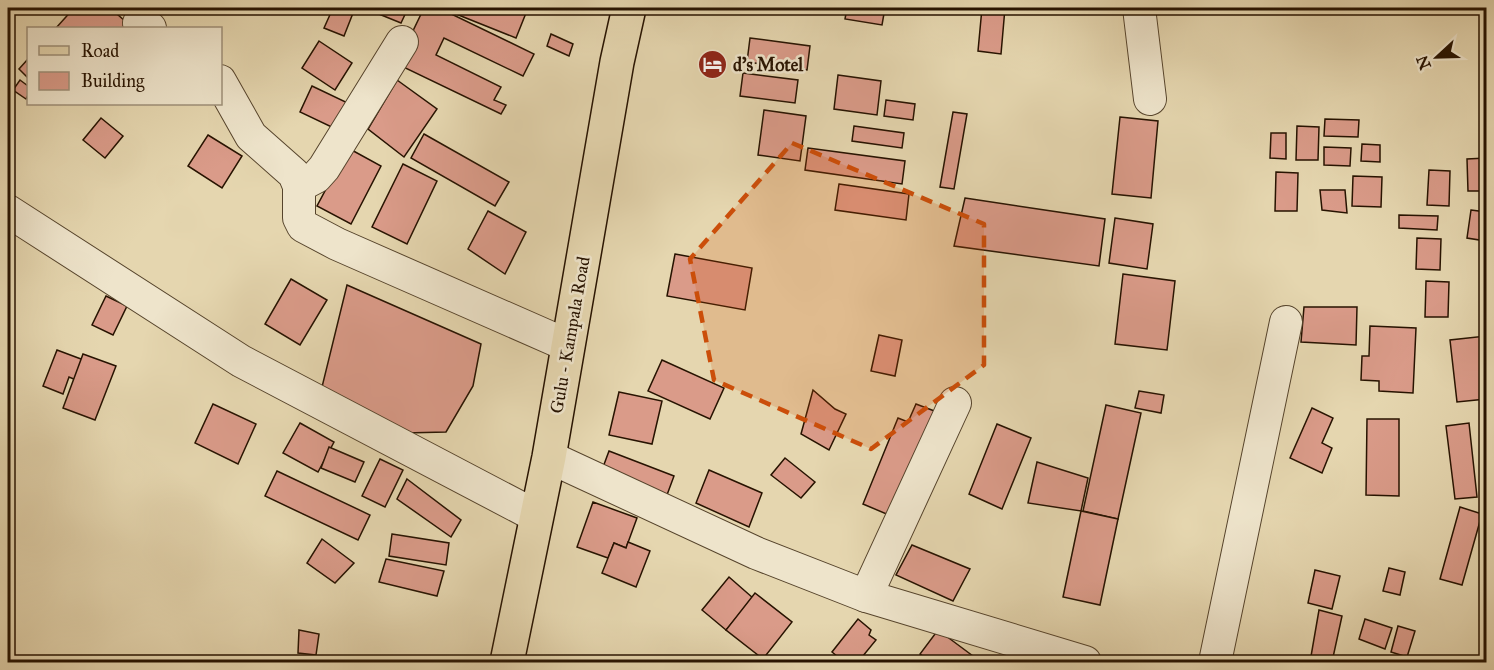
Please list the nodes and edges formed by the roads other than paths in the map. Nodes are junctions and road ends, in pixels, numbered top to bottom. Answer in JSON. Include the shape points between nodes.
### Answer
{"nodes":[{"id":1,"x":629,"y":8,"type":"edge"},
{"id":2,"x":1139,"y":8,"type":"edge"},
{"id":3,"x":402,"y":42,"type":"dead end"},
{"id":4,"x":222,"y":85,"type":"edge"},
{"id":5,"x":1150,"y":99,"type":"dead end"},
{"id":6,"x":299,"y":186,"type":"junction"},
{"id":7,"x":8,"y":211,"type":"edge"},
{"id":8,"x":1286,"y":322,"type":"dead end"},
{"id":9,"x":567,"y":345,"type":"junction"},
{"id":10,"x":955,"y":403,"type":"dead end"},
{"id":11,"x":549,"y":457,"type":"junction"},
{"id":12,"x":536,"y":516,"type":"junction"},
{"id":13,"x":866,"y":596,"type":"junction"},
{"id":14,"x":507,"y":663,"type":"edge"},
{"id":15,"x":1085,"y":663,"type":"edge"},
{"id":16,"x":1215,"y":663,"type":"edge"}],
"edges":[{"from":1,"to":9,"type":"main road","name":"Gulu - Kampala Road"},
{"from":2,"to":5,"type":"street"},
{"from":3,"to":6,"type":"street","via":[[324,168]]},
{"from":4,"to":6,"type":"street","via":[[251,136],[284,163]]},
{"from":6,"to":9,"type":"street","via":[[299,218],[313,233]]},
{"from":7,"to":12,"type":"street","via":[[241,361]]},
{"from":8,"to":16,"type":"street"},
{"from":9,"to":11,"type":"main road","name":"Gulu - Kampala Road"},
{"from":10,"to":13,"type":"street"},
{"from":11,"to":12,"type":"main road","name":"Gulu - Kampala Road"},
{"from":11,"to":13,"type":"street","via":[[756,553]]},
{"from":12,"to":14,"type":"main road","name":"Gulu - Kampala Road"},
{"from":13,"to":15,"type":"street"}]}
